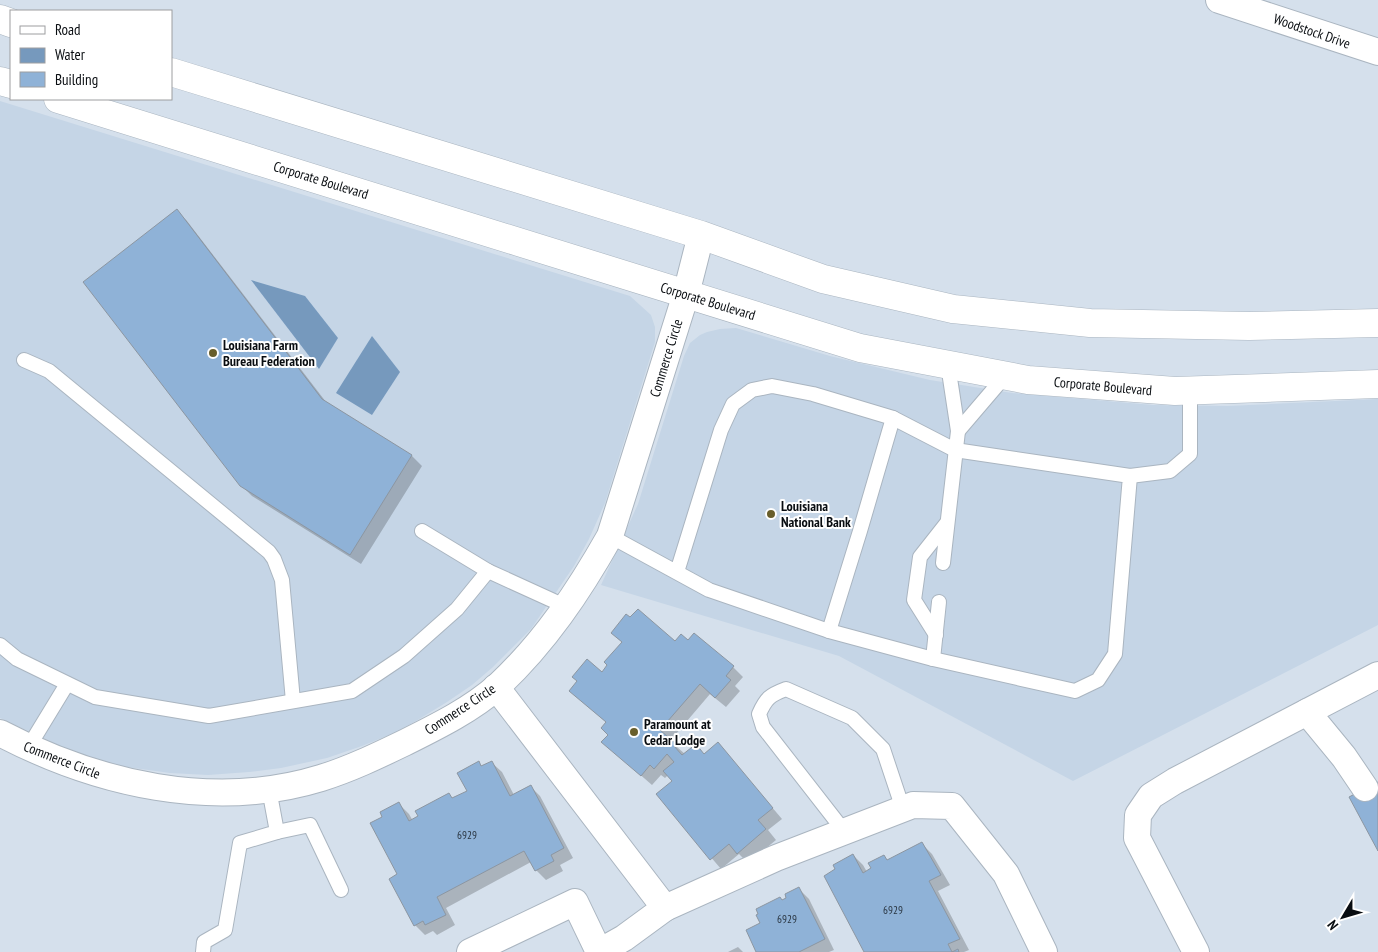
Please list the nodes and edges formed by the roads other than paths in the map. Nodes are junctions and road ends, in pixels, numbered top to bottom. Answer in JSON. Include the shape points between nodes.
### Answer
{"nodes":[{"id":1,"x":1219,"y":0,"type":"edge"},
{"id":2,"x":1378,"y":52,"type":"edge"},
{"id":3,"x":172,"y":72,"type":"edge"},
{"id":4,"x":61,"y":100,"type":"edge"},
{"id":5,"x":701,"y":235,"type":"junction"},
{"id":6,"x":686,"y":294,"type":"junction"},
{"id":7,"x":1378,"y":323,"type":"edge"},
{"id":8,"x":24,"y":360,"type":"dead end"},
{"id":9,"x":948,"y":365,"type":"junction"},
{"id":10,"x":1005,"y":376,"type":"junction"},
{"id":11,"x":1378,"y":384,"type":"edge"},
{"id":12,"x":1190,"y":391,"type":"junction"},
{"id":13,"x":893,"y":418,"type":"junction"},
{"id":14,"x":958,"y":431,"type":"junction"},
{"id":15,"x":956,"y":450,"type":"junction"},
{"id":16,"x":1130,"y":476,"type":"junction"},
{"id":17,"x":947,"y":524,"type":"junction"},
{"id":18,"x":422,"y":531,"type":"dead end"},
{"id":19,"x":610,"y":536,"type":"junction"},
{"id":20,"x":943,"y":563,"type":"dead end"},
{"id":21,"x":488,"y":570,"type":"junction"},
{"id":22,"x":677,"y":572,"type":"junction"},
{"id":23,"x":939,"y":602,"type":"dead end"},
{"id":24,"x":567,"y":607,"type":"junction"},
{"id":25,"x":829,"y":631,"type":"junction"},
{"id":26,"x":936,"y":635,"type":"junction"},
{"id":27,"x":0,"y":645,"type":"edge"},
{"id":28,"x":933,"y":659,"type":"junction"},
{"id":29,"x":1378,"y":675,"type":"edge"},
{"id":30,"x":67,"y":684,"type":"junction"},
{"id":31,"x":496,"y":687,"type":"junction"},
{"id":32,"x":292,"y":701,"type":"junction"},
{"id":33,"x":1307,"y":712,"type":"junction"},
{"id":34,"x":0,"y":733,"type":"edge"},
{"id":35,"x":28,"y":748,"type":"junction"},
{"id":36,"x":1365,"y":788,"type":"dead end"},
{"id":37,"x":269,"y":789,"type":"junction"},
{"id":38,"x":903,"y":809,"type":"junction"},
{"id":39,"x":844,"y":831,"type":"junction"},
{"id":40,"x":277,"y":832,"type":"junction"},
{"id":41,"x":341,"y":890,"type":"dead end"},
{"id":42,"x":665,"y":908,"type":"junction"},
{"id":43,"x":203,"y":952,"type":"edge"},
{"id":44,"x":470,"y":952,"type":"edge"},
{"id":45,"x":1044,"y":952,"type":"edge"},
{"id":46,"x":1196,"y":952,"type":"edge"}],
"edges":[{"from":1,"to":2,"type":"street","name":"Woodstock Drive"},
{"from":3,"to":5,"type":"street"},
{"from":4,"to":6,"type":"street","name":"Corporate Boulevard"},
{"from":5,"to":6,"type":"street","name":"Commerce Circle"},
{"from":5,"to":7,"type":"street","via":[[823,279],[953,309],[1090,323],[1249,326]]},
{"from":6,"to":9,"type":"street","name":"Corporate Boulevard","via":[[860,348]]},
{"from":6,"to":19,"type":"street","name":"Commerce Circle"},
{"from":8,"to":32,"type":"lane","via":[[49,371],[269,552],[282,580]]},
{"from":9,"to":10,"type":"street","name":"Corporate Boulevard"},
{"from":9,"to":14,"type":"lane"},
{"from":10,"to":12,"type":"street","name":"Corporate Boulevard"},
{"from":10,"to":14,"type":"lane"},
{"from":11,"to":12,"type":"street","name":"Corporate Boulevard"},
{"from":12,"to":16,"type":"lane","via":[[1190,454],[1170,471]]},
{"from":13,"to":15,"type":"lane"},
{"from":13,"to":22,"type":"lane","via":[[813,394],[772,386],[752,390],[733,404],[721,430]]},
{"from":13,"to":25,"type":"lane"},
{"from":14,"to":15,"type":"lane"},
{"from":15,"to":16,"type":"lane"},
{"from":15,"to":17,"type":"lane"},
{"from":16,"to":28,"type":"lane","via":[[1115,654],[1098,680],[1075,691]]},
{"from":17,"to":20,"type":"lane"},
{"from":17,"to":26,"type":"lane","via":[[920,557],[914,600]]},
{"from":18,"to":21,"type":"lane"},
{"from":19,"to":22,"type":"lane"},
{"from":19,"to":24,"type":"street","name":"Commerce Circle"},
{"from":21,"to":24,"type":"lane"},
{"from":21,"to":32,"type":"lane","via":[[457,609],[404,656],[352,691]]},
{"from":22,"to":25,"type":"lane","via":[[709,590]]},
{"from":23,"to":26,"type":"lane"},
{"from":24,"to":31,"type":"street","name":"Commerce Circle","via":[[535,648]]},
{"from":25,"to":28,"type":"lane"},
{"from":26,"to":28,"type":"lane"},
{"from":27,"to":30,"type":"lane","via":[[17,659]]},
{"from":29,"to":33,"type":"street"},
{"from":30,"to":32,"type":"lane","via":[[95,697],[209,716]]},
{"from":30,"to":35,"type":"lane"},
{"from":31,"to":37,"type":"street","name":"Commerce Circle","via":[[437,726],[364,763],[319,778]]},
{"from":31,"to":42,"type":"street"},
{"from":33,"to":36,"type":"street"},
{"from":33,"to":46,"type":"street","via":[[1150,796],[1138,815],[1137,838]]},
{"from":34,"to":35,"type":"street","name":"Commerce Circle"},
{"from":35,"to":37,"type":"street","name":"Commerce Circle","via":[[95,774],[165,790],[235,792]]},
{"from":37,"to":40,"type":"lane"},
{"from":38,"to":39,"type":"street"},
{"from":38,"to":39,"type":"lane","via":[[883,749],[852,718],[786,689],[775,693],[764,702],[759,714],[763,727]]},
{"from":38,"to":45,"type":"street","via":[[913,805],[952,806],[1006,874]]},
{"from":39,"to":42,"type":"street"},
{"from":40,"to":41,"type":"lane","via":[[310,825]]},
{"from":40,"to":43,"type":"lane","via":[[240,843],[225,930],[204,942]]},
{"from":42,"to":44,"type":"street","via":[[599,952],[575,902]]}]}
